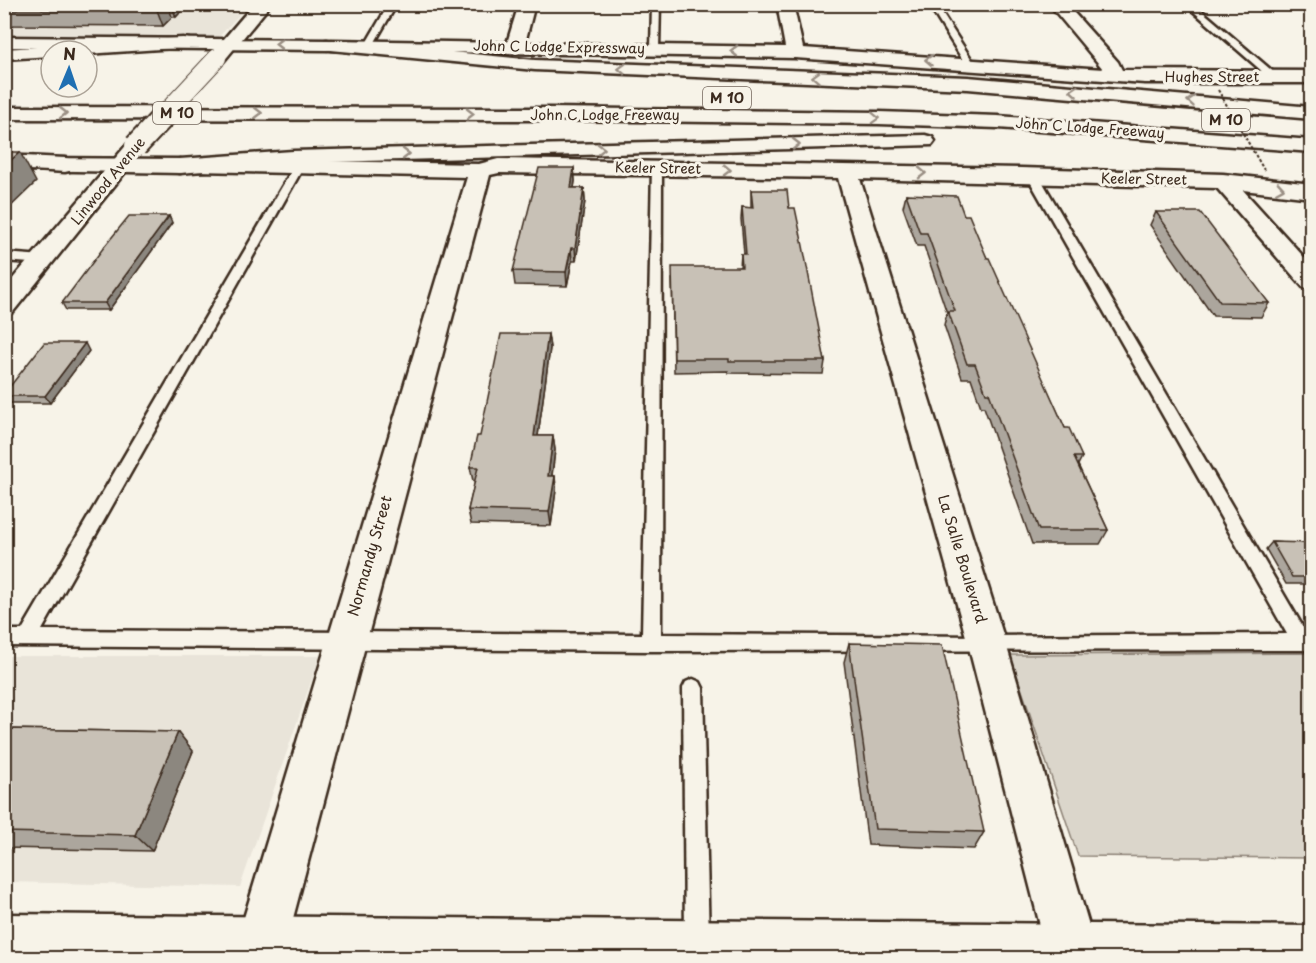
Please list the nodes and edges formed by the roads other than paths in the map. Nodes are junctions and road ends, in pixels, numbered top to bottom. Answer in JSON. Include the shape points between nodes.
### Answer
{"nodes":[{"id":1,"x":263,"y":4,"type":"edge"},
{"id":2,"x":393,"y":4,"type":"edge"},
{"id":3,"x":527,"y":4,"type":"edge"},
{"id":4,"x":656,"y":4,"type":"edge"},
{"id":5,"x":785,"y":4,"type":"edge"},
{"id":6,"x":932,"y":4,"type":"edge"},
{"id":7,"x":1057,"y":4,"type":"edge"},
{"id":8,"x":1189,"y":4,"type":"edge"},
{"id":9,"x":4,"y":42,"type":"edge"},
{"id":10,"x":183,"y":43,"type":"junction"},
{"id":11,"x":327,"y":45,"type":"junction"},
{"id":12,"x":369,"y":45,"type":"junction"},
{"id":13,"x":514,"y":46,"type":"junction"},
{"id":14,"x":99,"y":48,"type":"edge"},
{"id":15,"x":655,"y":49,"type":"junction"},
{"id":16,"x":224,"y":51,"type":"junction"},
{"id":17,"x":39,"y":52,"type":"edge"},
{"id":18,"x":795,"y":52,"type":"junction"},
{"id":19,"x":4,"y":54,"type":"edge"},
{"id":20,"x":969,"y":63,"type":"junction"},
{"id":21,"x":1113,"y":75,"type":"junction"},
{"id":22,"x":1274,"y":77,"type":"junction"},
{"id":23,"x":1311,"y":77,"type":"edge"},
{"id":24,"x":164,"y":93,"type":"dead end"},
{"id":25,"x":210,"y":93,"type":"dead end"},
{"id":26,"x":442,"y":95,"type":"dead end"},
{"id":27,"x":4,"y":113,"type":"edge"},
{"id":28,"x":1311,"y":113,"type":"edge"},
{"id":29,"x":1311,"y":128,"type":"edge"},
{"id":30,"x":1311,"y":148,"type":"edge"},
{"id":31,"x":4,"y":163,"type":"edge"},
{"id":32,"x":118,"y":165,"type":"junction"},
{"id":33,"x":180,"y":166,"type":"junction"},
{"id":34,"x":298,"y":168,"type":"junction"},
{"id":35,"x":657,"y":168,"type":"junction"},
{"id":36,"x":480,"y":171,"type":"junction"},
{"id":37,"x":848,"y":172,"type":"junction"},
{"id":38,"x":1033,"y":176,"type":"junction"},
{"id":39,"x":1223,"y":181,"type":"junction"},
{"id":40,"x":1311,"y":191,"type":"edge"},
{"id":41,"x":4,"y":257,"type":"edge"},
{"id":42,"x":43,"y":260,"type":"junction"},
{"id":43,"x":1311,"y":282,"type":"edge"},
{"id":44,"x":4,"y":306,"type":"edge"},
{"id":45,"x":4,"y":638,"type":"edge"},
{"id":46,"x":27,"y":638,"type":"junction"},
{"id":47,"x":345,"y":641,"type":"junction"},
{"id":48,"x":1307,"y":642,"type":"edge"},
{"id":49,"x":651,"y":643,"type":"junction"},
{"id":50,"x":987,"y":644,"type":"junction"},
{"id":51,"x":693,"y":688,"type":"dead end"},
{"id":52,"x":4,"y":939,"type":"edge"},
{"id":53,"x":262,"y":941,"type":"junction"},
{"id":54,"x":697,"y":946,"type":"junction"},
{"id":55,"x":1071,"y":949,"type":"junction"},
{"id":56,"x":1311,"y":951,"type":"edge"}],
"edges":[{"from":1,"to":16,"type":"main road","name":"Linwood Avenue"},
{"from":2,"to":12,"type":"lane"},
{"from":3,"to":13,"type":"main road"},
{"from":4,"to":15,"type":"lane"},
{"from":5,"to":18,"type":"main road"},
{"from":6,"to":20,"type":"lane"},
{"from":7,"to":21,"type":"main road","via":[[1112,66]]},
{"from":8,"to":22,"type":"lane"},
{"from":9,"to":10,"type":"main road","name":"John C Lodge Expressway"},
{"from":10,"to":14,"type":"main road"},
{"from":10,"to":16,"type":"main road","name":"John C Lodge Expressway"},
{"from":11,"to":12,"type":"main road","name":"John C Lodge Expressway"},
{"from":11,"to":16,"type":"main road","name":"John C Lodge Expressway","one_way":true},
{"from":28,"to":11,"type":"main road","one_way":true,"via":[[968,83],[535,65]]},
{"from":12,"to":13,"type":"main road","name":"John C Lodge Expressway"},
{"from":13,"to":15,"type":"main road","name":"John C Lodge Expressway"},
{"from":18,"to":15,"type":"main road","name":"John C Lodge Expressway","one_way":true},
{"from":16,"to":32,"type":"main road","name":"Linwood Avenue","bridge":true},
{"from":17,"to":19,"type":"main road"},
{"from":20,"to":18,"type":"main road","name":"John C Lodge Expressway","one_way":true},
{"from":20,"to":21,"type":"main road","name":"John C Lodge Expressway"},
{"from":21,"to":22,"type":"main road","name":"Hughes Street"},
{"from":22,"to":23,"type":"main road","name":"Hughes Street"},
{"from":24,"to":25,"type":"main road","number":"M 10"},
{"from":26,"to":29,"type":"main road","name":"John C Lodge Freeway","number":"M 10","via":[[993,105],[1140,112]]},
{"from":27,"to":30,"type":"main road","name":"John C Lodge Freeway","number":"M 10","one_way":true,"via":[[879,118],[998,122]]},
{"from":33,"to":30,"type":"main road","one_way":true,"via":[[293,156],[953,141]]},
{"from":31,"to":32,"type":"main road","name":"Keeler Street"},
{"from":32,"to":33,"type":"main road","name":"Keeler Street"},
{"from":32,"to":42,"type":"main road","name":"Linwood Avenue"},
{"from":33,"to":34,"type":"main road","name":"Keeler Street"},
{"from":34,"to":36,"type":"main road","name":"Keeler Street"},
{"from":34,"to":46,"type":"lane"},
{"from":35,"to":36,"type":"main road","name":"Keeler Street","via":[[498,166]]},
{"from":35,"to":37,"type":"main road","name":"Keeler Street","one_way":true},
{"from":35,"to":49,"type":"lane"},
{"from":36,"to":47,"type":"main road","name":"Normandy Street"},
{"from":37,"to":38,"type":"main road","name":"Keeler Street","one_way":true},
{"from":37,"to":50,"type":"main road","name":"La Salle Boulevard"},
{"from":38,"to":39,"type":"main road","name":"Keeler Street"},
{"from":38,"to":48,"type":"lane"},
{"from":39,"to":40,"type":"main road","name":"Keeler Street","one_way":true},
{"from":39,"to":43,"type":"main road"},
{"from":41,"to":42,"type":"lane"},
{"from":42,"to":44,"type":"main road","name":"Linwood Avenue"},
{"from":45,"to":46,"type":"lane"},
{"from":46,"to":47,"type":"lane"},
{"from":47,"to":49,"type":"lane"},
{"from":47,"to":53,"type":"main road","name":"Normandy Street"},
{"from":48,"to":50,"type":"lane"},
{"from":49,"to":50,"type":"lane"},
{"from":50,"to":55,"type":"main road","name":"La Salle Boulevard"},
{"from":51,"to":54,"type":"lane"},
{"from":52,"to":53,"type":"main road"},
{"from":53,"to":54,"type":"main road"},
{"from":54,"to":55,"type":"main road"},
{"from":55,"to":56,"type":"main road"}]}
